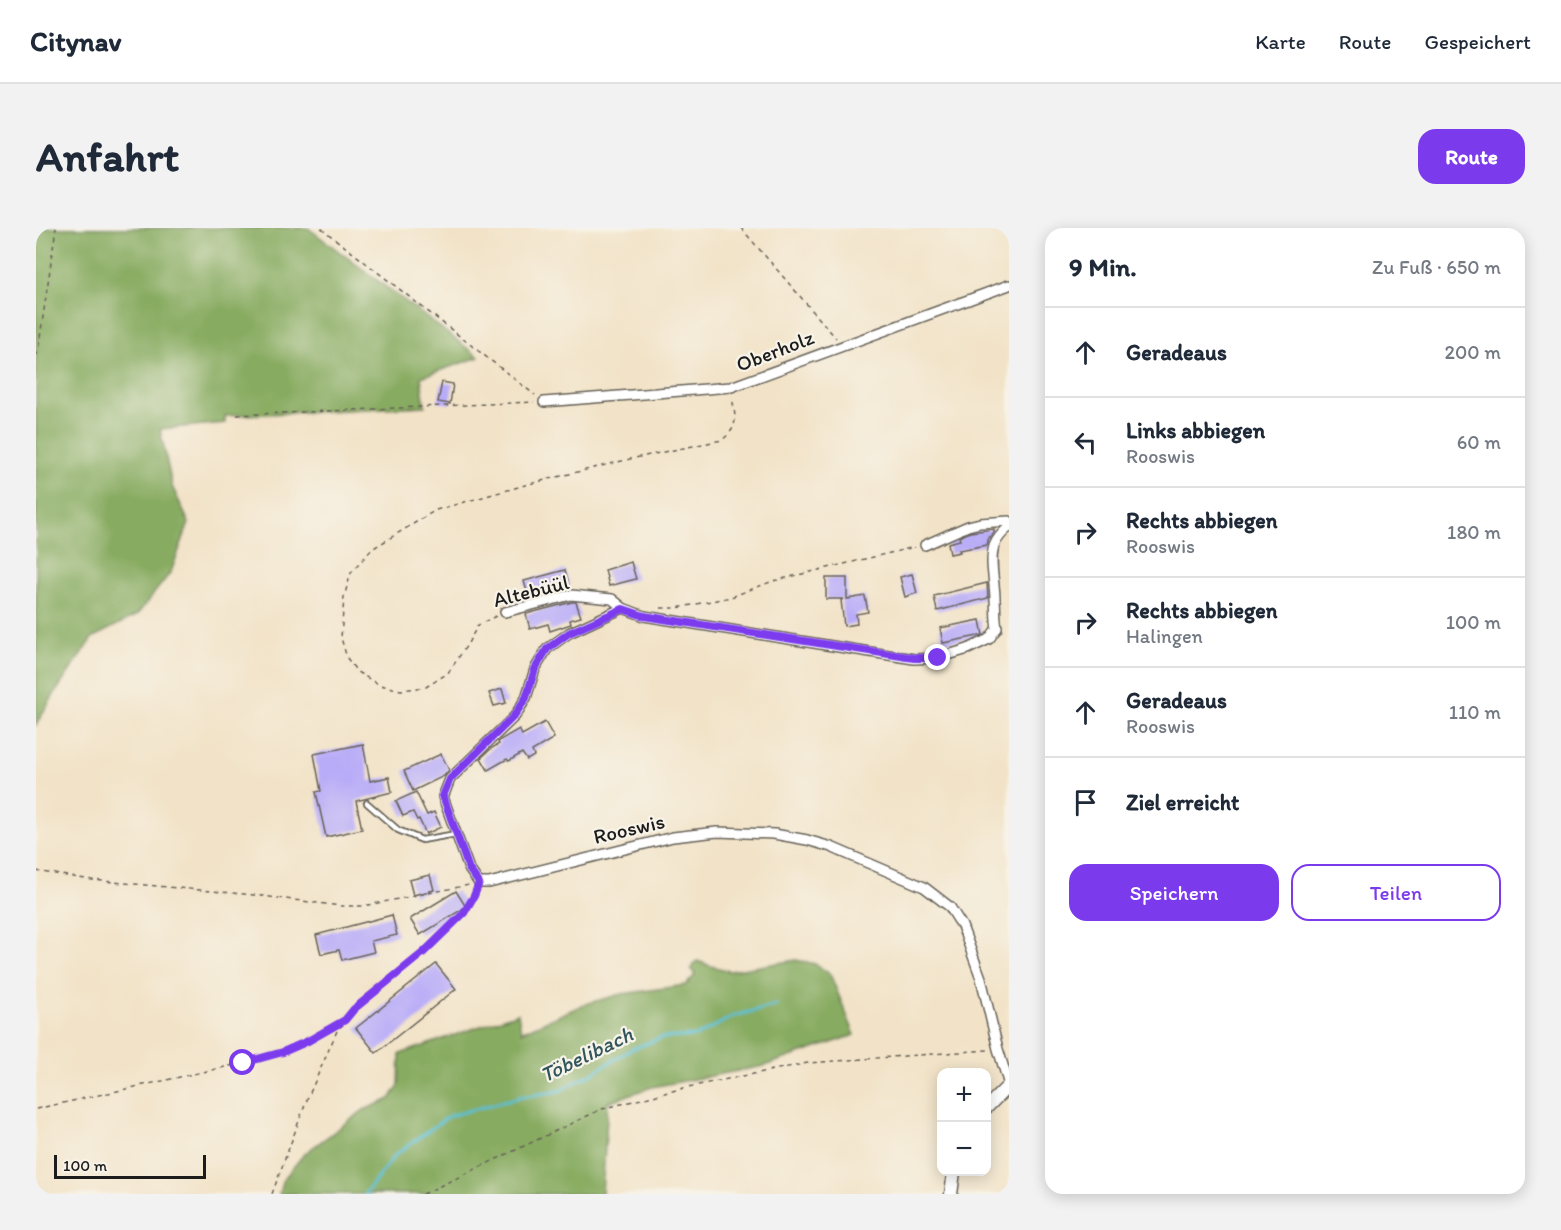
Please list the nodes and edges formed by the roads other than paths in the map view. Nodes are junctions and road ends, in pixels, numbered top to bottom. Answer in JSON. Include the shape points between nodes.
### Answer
{"nodes":[{"id":1,"x":1009,"y":285,"type":"edge"},
{"id":2,"x":544,"y":402,"type":"road end"},
{"id":3,"x":1009,"y":521,"type":"edge"},
{"id":4,"x":1009,"y":527,"type":"edge"},
{"id":5,"x":925,"y":545,"type":"road end"},
{"id":6,"x":623,"y":609,"type":"junction"},
{"id":7,"x":505,"y":612,"type":"road end"},
{"id":8,"x":997,"y":628,"type":"junction"},
{"id":9,"x":1009,"y":631,"type":"edge"},
{"id":10,"x":367,"y":803,"type":"dead end"},
{"id":11,"x":456,"y":834,"type":"junction"},
{"id":12,"x":1009,"y":1085,"type":"edge"},
{"id":13,"x":991,"y":1103,"type":"edge"},
{"id":14,"x":953,"y":1176,"type":"edge"},
{"id":15,"x":951,"y":1194,"type":"edge"}],
"edges":[{"from":1,"to":2,"type":"street","name":"Oberholz","via":[[731,387]]},
{"from":3,"to":5,"type":"street","via":[[968,526]]},
{"from":4,"to":8,"type":"street","via":[[997,539],[992,557]]},
{"from":6,"to":7,"type":"street","name":"Altebüül","via":[[612,598],[571,595]]},
{"from":6,"to":8,"type":"street","name":"Altebüül","via":[[644,616],[914,658],[938,658],[968,649],[989,639]]},
{"from":6,"to":11,"type":"street","via":[[569,633],[547,649],[514,716],[450,779],[443,796]]},
{"from":8,"to":9,"type":"street"},
{"from":10,"to":11,"type":"lane","via":[[398,830],[422,840]]},
{"from":11,"to":12,"type":"street","name":"Rooswis","via":[[469,869],[479,883],[643,844],[717,832],[774,834],[807,840],[924,887],[950,907],[963,926]]},
{"from":12,"to":13,"type":"street"},
{"from":14,"to":15,"type":"street"}]}
